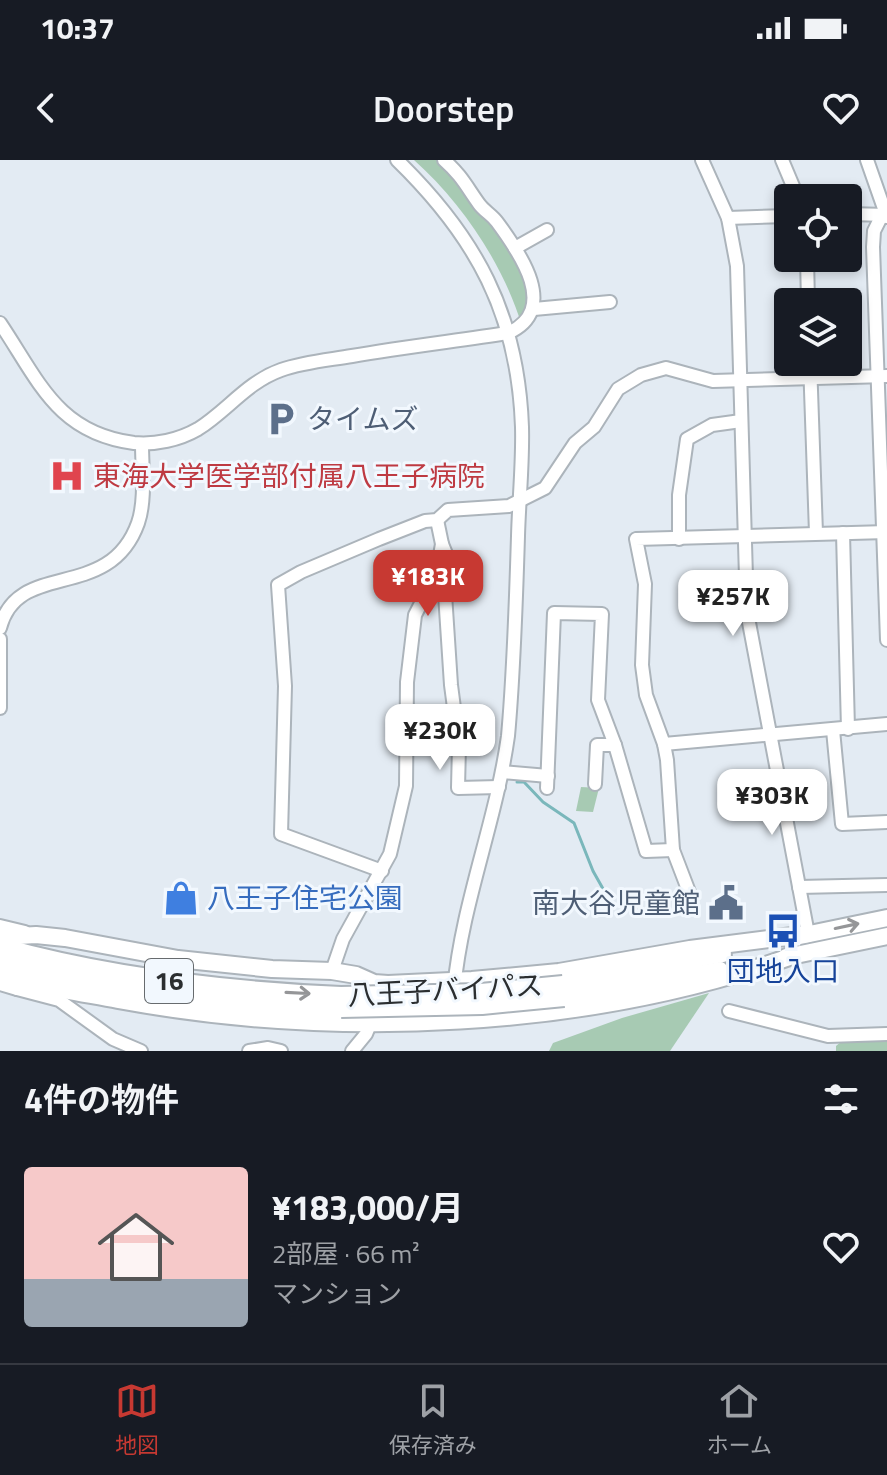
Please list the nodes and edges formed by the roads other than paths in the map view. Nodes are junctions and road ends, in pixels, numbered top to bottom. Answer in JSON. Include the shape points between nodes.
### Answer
{"nodes":[{"id":1,"x":397,"y":160,"type":"edge"},
{"id":2,"x":444,"y":160,"type":"edge"},
{"id":3,"x":702,"y":160,"type":"edge"},
{"id":4,"x":782,"y":160,"type":"edge"},
{"id":5,"x":867,"y":160,"type":"edge"},
{"id":6,"x":792,"y":184,"type":"edge"},
{"id":7,"x":862,"y":214,"type":"edge"},
{"id":8,"x":886,"y":215,"type":"edge"},
{"id":9,"x":774,"y":216,"type":"edge"},
{"id":10,"x":728,"y":218,"type":"junction"},
{"id":11,"x":547,"y":230,"type":"dead end"},
{"id":12,"x":515,"y":248,"type":"junction"},
{"id":13,"x":881,"y":295,"type":"edge"},
{"id":14,"x":610,"y":302,"type":"dead end"},
{"id":15,"x":534,"y":309,"type":"junction"},
{"id":16,"x":0,"y":323,"type":"edge"},
{"id":17,"x":508,"y":333,"type":"junction"},
{"id":18,"x":810,"y":376,"type":"joint"},
{"id":19,"x":882,"y":376,"type":"edge"},
{"id":20,"x":742,"y":381,"type":"junction"},
{"id":21,"x":741,"y":421,"type":"junction"},
{"id":22,"x":142,"y":444,"type":"junction"},
{"id":23,"x":519,"y":501,"type":"junction"},
{"id":24,"x":437,"y":520,"type":"junction"},
{"id":25,"x":885,"y":532,"type":"edge"},
{"id":26,"x":816,"y":533,"type":"junction"},
{"id":27,"x":843,"y":533,"type":"junction"},
{"id":28,"x":745,"y":537,"type":"junction"},
{"id":29,"x":679,"y":539,"type":"junction"},
{"id":30,"x":442,"y":544,"type":"junction"},
{"id":31,"x":0,"y":628,"type":"edge"},
{"id":32,"x":0,"y":639,"type":"edge"},
{"id":33,"x":887,"y":640,"type":"edge"},
{"id":34,"x":0,"y":708,"type":"edge"},
{"id":35,"x":887,"y":724,"type":"edge"},
{"id":36,"x":848,"y":729,"type":"junction"},
{"id":37,"x":833,"y":730,"type":"junction"},
{"id":38,"x":770,"y":734,"type":"junction"},
{"id":39,"x":664,"y":744,"type":"junction"},
{"id":40,"x":615,"y":745,"type":"junction"},
{"id":41,"x":503,"y":772,"type":"junction"},
{"id":42,"x":595,"y":784,"type":"dead end"},
{"id":43,"x":499,"y":787,"type":"junction"},
{"id":44,"x":887,"y":822,"type":"edge"},
{"id":45,"x":673,"y":850,"type":"junction"},
{"id":46,"x":382,"y":871,"type":"junction"},
{"id":47,"x":887,"y":885,"type":"edge"},
{"id":48,"x":799,"y":887,"type":"junction"},
{"id":49,"x":691,"y":897,"type":"dead end"},
{"id":50,"x":887,"y":918,"type":"edge"},
{"id":51,"x":0,"y":926,"type":"edge"},
{"id":52,"x":808,"y":934,"type":"junction"},
{"id":53,"x":36,"y":935,"type":"junction"},
{"id":54,"x":887,"y":936,"type":"edge"},
{"id":55,"x":0,"y":937,"type":"edge"},
{"id":56,"x":0,"y":946,"type":"edge"},
{"id":57,"x":795,"y":955,"type":"junction"},
{"id":58,"x":0,"y":961,"type":"edge"},
{"id":59,"x":0,"y":971,"type":"edge"},
{"id":60,"x":332,"y":971,"type":"junction"},
{"id":61,"x":142,"y":977,"type":"junction"},
{"id":62,"x":455,"y":981,"type":"junction"},
{"id":63,"x":374,"y":983,"type":"junction"},
{"id":64,"x":0,"y":984,"type":"edge"},
{"id":65,"x":19,"y":984,"type":"junction"},
{"id":66,"x":564,"y":991,"type":"junction"},
{"id":67,"x":341,"y":1002,"type":"junction"},
{"id":68,"x":729,"y":1011,"type":"dead end"},
{"id":69,"x":451,"y":1020,"type":"junction"},
{"id":70,"x":373,"y":1022,"type":"junction"},
{"id":71,"x":887,"y":1034,"type":"edge"},
{"id":72,"x":828,"y":1036,"type":"junction"},
{"id":73,"x":141,"y":1051,"type":"edge"},
{"id":74,"x":249,"y":1051,"type":"edge"},
{"id":75,"x":281,"y":1051,"type":"edge"},
{"id":76,"x":352,"y":1051,"type":"edge"},
{"id":77,"x":828,"y":1051,"type":"edge"}],
"edges":[{"from":1,"to":17,"type":"street","via":[[464,237],[493,290]]},
{"from":2,"to":12,"type":"street"},
{"from":3,"to":10,"type":"street"},
{"from":4,"to":6,"type":"street"},
{"from":5,"to":8,"type":"street"},
{"from":7,"to":8,"type":"street"},
{"from":8,"to":13,"type":"street","via":[[874,231]]},
{"from":9,"to":10,"type":"street"},
{"from":10,"to":20,"type":"street","via":[[737,266]]},
{"from":11,"to":12,"type":"street"},
{"from":12,"to":15,"type":"street","via":[[525,264]]},
{"from":13,"to":19,"type":"street"},
{"from":14,"to":15,"type":"street"},
{"from":15,"to":17,"type":"street","via":[[522,326]]},
{"from":16,"to":22,"type":"street","via":[[46,393],[76,424],[107,439]]},
{"from":17,"to":22,"type":"street","via":[[298,365],[250,385],[196,430],[171,441]]},
{"from":17,"to":23,"type":"street","via":[[520,403]]},
{"from":18,"to":20,"type":"street"},
{"from":18,"to":26,"type":"street"},
{"from":19,"to":25,"type":"street"},
{"from":20,"to":21,"type":"street"},
{"from":20,"to":23,"type":"street","via":[[713,381],[666,368],[641,375],[618,389],[545,488]]},
{"from":21,"to":28,"type":"street"},
{"from":21,"to":29,"type":"street","via":[[712,425],[687,439]]},
{"from":22,"to":31,"type":"street","via":[[141,506],[129,542],[88,575],[17,598]]},
{"from":23,"to":24,"type":"street","via":[[448,510]]},
{"from":23,"to":41,"type":"street"},
{"from":24,"to":30,"type":"street"},
{"from":24,"to":46,"type":"street","via":[[278,585],[285,686],[281,834]]},
{"from":25,"to":27,"type":"street"},
{"from":25,"to":33,"type":"street"},
{"from":26,"to":27,"type":"street"},
{"from":26,"to":28,"type":"street"},
{"from":27,"to":36,"type":"street"},
{"from":28,"to":29,"type":"street"},
{"from":28,"to":38,"type":"street","via":[[747,612]]},
{"from":29,"to":39,"type":"street","via":[[636,539],[645,584],[646,695]]},
{"from":30,"to":43,"type":"street","via":[[451,566],[445,594],[458,788]]},
{"from":30,"to":46,"type":"street","via":[[437,572],[415,615],[405,704],[406,786]]},
{"from":32,"to":34,"type":"street"},
{"from":35,"to":36,"type":"street"},
{"from":36,"to":37,"type":"street"},
{"from":37,"to":38,"type":"street"},
{"from":37,"to":44,"type":"street","via":[[842,824]]},
{"from":38,"to":39,"type":"street"},
{"from":38,"to":48,"type":"street"},
{"from":39,"to":45,"type":"street"},
{"from":40,"to":41,"type":"street","via":[[598,700],[602,614],[554,613],[548,782]]},
{"from":40,"to":42,"type":"street","via":[[597,745]]},
{"from":40,"to":45,"type":"street","via":[[646,851]]},
{"from":41,"to":43,"type":"street"},
{"from":43,"to":62,"type":"street","via":[[465,916]]},
{"from":45,"to":49,"type":"street"},
{"from":46,"to":60,"type":"street","via":[[343,939]]},
{"from":47,"to":48,"type":"street"},
{"from":48,"to":52,"type":"street"},
{"from":52,"to":50,"type":"highway","name":"八王子バイパス","number":"16","one_way":true},
{"from":51,"to":53,"type":"street"},
{"from":52,"to":62,"type":"highway","via":[[584,969]]},
{"from":52,"to":66,"type":"highway","name":"八王子バイパス","number":"16"},
{"from":53,"to":55,"type":"highway"},
{"from":53,"to":60,"type":"highway","via":[[178,959]]},
{"from":53,"to":61,"type":"highway"},
{"from":54,"to":57,"type":"highway","name":"八王子バイパス","number":"16"},
{"from":56,"to":61,"type":"highway","name":"八王子バイパス","number":"16"},
{"from":57,"to":66,"type":"highway","name":"八王子バイパス","number":"16","via":[[637,987]]},
{"from":57,"to":69,"type":"highway","number":"16","via":[[644,998]]},
{"from":58,"to":67,"type":"highway","name":"八王子バイパス","number":"16","via":[[179,996],[270,1006]]},
{"from":59,"to":65,"type":"highway","number":"16"},
{"from":60,"to":63,"type":"highway"},
{"from":61,"to":67,"type":"highway","name":"八王子バイパス","number":"16","one_way":true},
{"from":62,"to":63,"type":"highway"},
{"from":62,"to":69,"type":"street"},
{"from":63,"to":70,"type":"street"},
{"from":64,"to":65,"type":"street"},
{"from":65,"to":70,"type":"highway","number":"16","via":[[191,1011]]},
{"from":65,"to":73,"type":"street","via":[[59,1000],[113,1039]]},
{"from":66,"to":67,"type":"highway","name":"八王子バイパス","number":"16","bridge":true},
{"from":68,"to":72,"type":"street"},
{"from":69,"to":70,"type":"highway","number":"16"},
{"from":70,"to":76,"type":"street"},
{"from":71,"to":72,"type":"street"},
{"from":72,"to":77,"type":"street"},
{"from":74,"to":75,"type":"street"}]}
